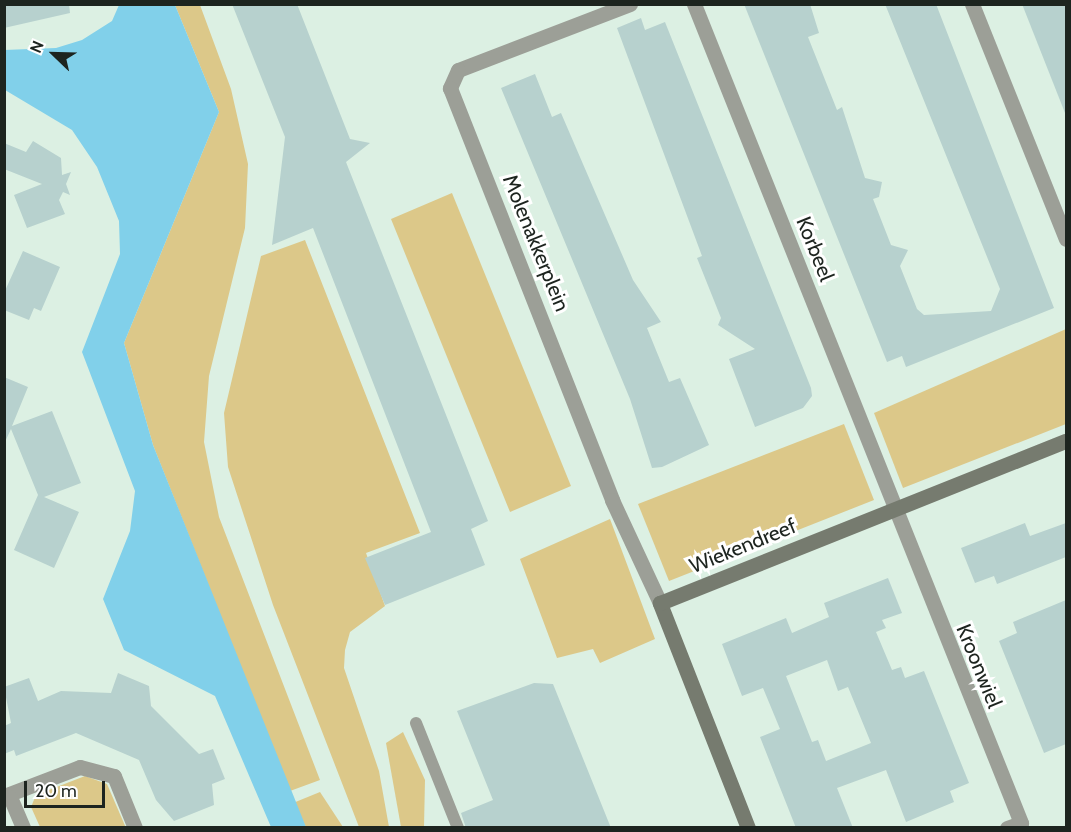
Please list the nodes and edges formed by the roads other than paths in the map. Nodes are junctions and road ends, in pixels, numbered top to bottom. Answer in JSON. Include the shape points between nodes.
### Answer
{"nodes":[{"id":1,"x":630,"y":4,"type":"edge"},
{"id":2,"x":694,"y":4,"type":"edge"},
{"id":3,"x":972,"y":4,"type":"edge"},
{"id":4,"x":1066,"y":238,"type":"edge"},
{"id":5,"x":1066,"y":441,"type":"edge"},
{"id":6,"x":892,"y":511,"type":"junction"},
{"id":7,"x":660,"y":603,"type":"junction"},
{"id":8,"x":416,"y":723,"type":"dead end"},
{"id":9,"x":7,"y":796,"type":"edge"},
{"id":10,"x":23,"y":828,"type":"edge"},
{"id":11,"x":135,"y":828,"type":"edge"},
{"id":12,"x":458,"y":828,"type":"edge"},
{"id":13,"x":748,"y":828,"type":"edge"},
{"id":14,"x":1007,"y":828,"type":"edge"}],
"edges":[{"from":1,"to":7,"type":"street","name":"Molenakkerplein","via":[[459,70],[450,88],[612,500]]},
{"from":2,"to":6,"type":"street","name":"Korbeel"},
{"from":3,"to":4,"type":"street"},
{"from":5,"to":6,"type":"street","name":"Wiekendreef"},
{"from":6,"to":7,"type":"street","name":"Wiekendreef"},
{"from":6,"to":14,"type":"street","name":"Kroonwiel","via":[[1021,823]]},
{"from":7,"to":13,"type":"street"},
{"from":8,"to":12,"type":"lane"},
{"from":9,"to":10,"type":"street"},
{"from":9,"to":11,"type":"street","via":[[80,767],[114,776]]}]}
